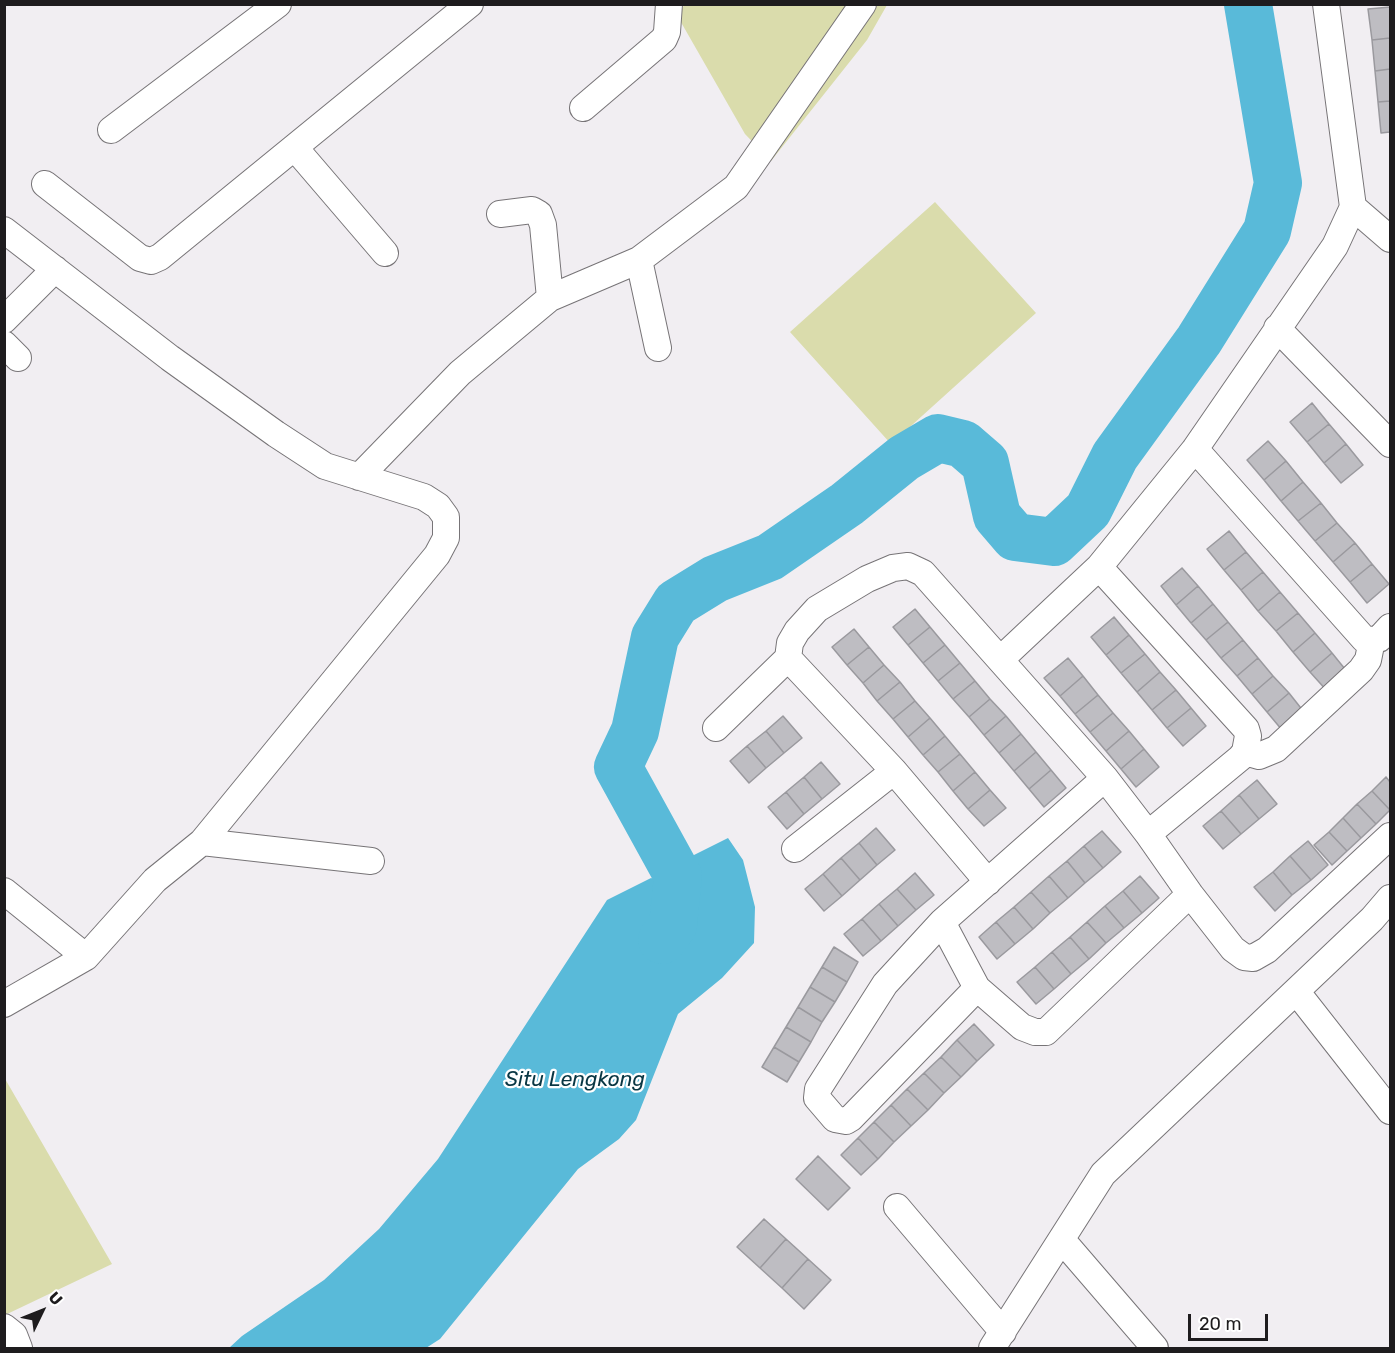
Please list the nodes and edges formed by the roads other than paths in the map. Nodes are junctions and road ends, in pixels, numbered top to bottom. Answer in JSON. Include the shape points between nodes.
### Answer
{"nodes":[{"id":1,"x":278,"y":4,"type":"edge"},
{"id":2,"x":470,"y":4,"type":"edge"},
{"id":3,"x":669,"y":4,"type":"edge"},
{"id":4,"x":863,"y":4,"type":"edge"},
{"id":5,"x":1326,"y":4,"type":"edge"},
{"id":6,"x":583,"y":108,"type":"dead end"},
{"id":7,"x":111,"y":130,"type":"dead end"},
{"id":8,"x":294,"y":148,"type":"junction"},
{"id":9,"x":45,"y":184,"type":"dead end"},
{"id":10,"x":1353,"y":207,"type":"junction"},
{"id":11,"x":500,"y":214,"type":"dead end"},
{"id":12,"x":4,"y":230,"type":"edge"},
{"id":13,"x":1390,"y":239,"type":"edge"},
{"id":14,"x":385,"y":252,"type":"dead end"},
{"id":15,"x":639,"y":260,"type":"junction"},
{"id":16,"x":55,"y":269,"type":"junction"},
{"id":17,"x":550,"y":298,"type":"junction"},
{"id":18,"x":4,"y":320,"type":"edge"},
{"id":19,"x":1277,"y":328,"type":"junction"},
{"id":20,"x":658,"y":348,"type":"dead end"},
{"id":21,"x":1390,"y":444,"type":"edge"},
{"id":22,"x":1195,"y":449,"type":"junction"},
{"id":23,"x":359,"y":477,"type":"junction"},
{"id":24,"x":1099,"y":567,"type":"junction"},
{"id":25,"x":1381,"y":634,"type":"edge"},
{"id":26,"x":788,"y":658,"type":"junction"},
{"id":27,"x":1001,"y":659,"type":"junction"},
{"id":28,"x":716,"y":728,"type":"dead end"},
{"id":29,"x":1245,"y":752,"type":"junction"},
{"id":30,"x":894,"y":771,"type":"junction"},
{"id":31,"x":1105,"y":778,"type":"junction"},
{"id":32,"x":1148,"y":834,"type":"junction"},
{"id":33,"x":1390,"y":836,"type":"edge"},
{"id":34,"x":202,"y":842,"type":"junction"},
{"id":35,"x":795,"y":849,"type":"dead end"},
{"id":36,"x":371,"y":861,"type":"dead end"},
{"id":37,"x":988,"y":882,"type":"junction"},
{"id":38,"x":4,"y":891,"type":"edge"},
{"id":39,"x":1190,"y":894,"type":"junction"},
{"id":40,"x":1390,"y":898,"type":"edge"},
{"id":41,"x":942,"y":922,"type":"junction"},
{"id":42,"x":86,"y":957,"type":"junction"},
{"id":43,"x":977,"y":988,"type":"junction"},
{"id":44,"x":1296,"y":991,"type":"junction"},
{"id":45,"x":4,"y":1004,"type":"edge"},
{"id":46,"x":1390,"y":1111,"type":"edge"},
{"id":47,"x":897,"y":1207,"type":"dead end"},
{"id":48,"x":1062,"y":1240,"type":"junction"},
{"id":49,"x":4,"y":1327,"type":"edge"},
{"id":50,"x":997,"y":1344,"type":"edge"},
{"id":51,"x":19,"y":1348,"type":"edge"},
{"id":52,"x":1155,"y":1348,"type":"edge"}],
"edges":[{"from":1,"to":7,"type":"street"},
{"from":2,"to":8,"type":"street"},
{"from":3,"to":6,"type":"street","via":[[664,39]]},
{"from":4,"to":15,"type":"street","via":[[736,187]]},
{"from":5,"to":10,"type":"street"},
{"from":8,"to":9,"type":"street","via":[[151,261],[140,258]]},
{"from":8,"to":14,"type":"street"},
{"from":10,"to":13,"type":"street"},
{"from":10,"to":19,"type":"street","via":[[1335,246]]},
{"from":11,"to":17,"type":"street","via":[[532,210],[539,214]]},
{"from":12,"to":16,"type":"street"},
{"from":15,"to":17,"type":"street"},
{"from":15,"to":20,"type":"street"},
{"from":16,"to":18,"type":"street"},
{"from":16,"to":23,"type":"street","via":[[276,434],[325,466]]},
{"from":17,"to":23,"type":"street","via":[[460,373]]},
{"from":19,"to":21,"type":"street"},
{"from":19,"to":22,"type":"street"},
{"from":22,"to":24,"type":"street"},
{"from":22,"to":25,"type":"street","via":[[1364,639]]},
{"from":23,"to":34,"type":"street","via":[[423,497],[438,506],[446,517],[447,538]]},
{"from":24,"to":27,"type":"street"},
{"from":24,"to":29,"type":"street","via":[[1246,729]]},
{"from":25,"to":29,"type":"street","via":[[1361,670],[1276,748],[1259,756]]},
{"from":26,"to":27,"type":"street","via":[[797,631],[817,609],[867,579],[908,566],[923,573]]},
{"from":26,"to":28,"type":"street"},
{"from":26,"to":30,"type":"street"},
{"from":27,"to":31,"type":"street"},
{"from":29,"to":32,"type":"street"},
{"from":30,"to":35,"type":"street"},
{"from":30,"to":37,"type":"street"},
{"from":31,"to":32,"type":"street"},
{"from":31,"to":37,"type":"street"},
{"from":32,"to":39,"type":"street"},
{"from":33,"to":39,"type":"street","via":[[1254,958],[1244,957],[1233,949]]},
{"from":34,"to":36,"type":"street"},
{"from":34,"to":42,"type":"street","via":[[155,880]]},
{"from":37,"to":41,"type":"street"},
{"from":38,"to":42,"type":"street"},
{"from":39,"to":43,"type":"street","via":[[1046,1032],[1022,1027]]},
{"from":40,"to":44,"type":"street"},
{"from":41,"to":43,"type":"street"},
{"from":41,"to":43,"type":"street","via":[[885,984],[818,1089],[817,1098],[835,1119],[851,1118]]},
{"from":42,"to":45,"type":"street"},
{"from":44,"to":46,"type":"street"},
{"from":44,"to":48,"type":"street","via":[[1103,1174]]},
{"from":47,"to":50,"type":"street"},
{"from":48,"to":50,"type":"street"},
{"from":48,"to":52,"type":"street"},
{"from":49,"to":51,"type":"street","via":[[15,1335]]}]}
